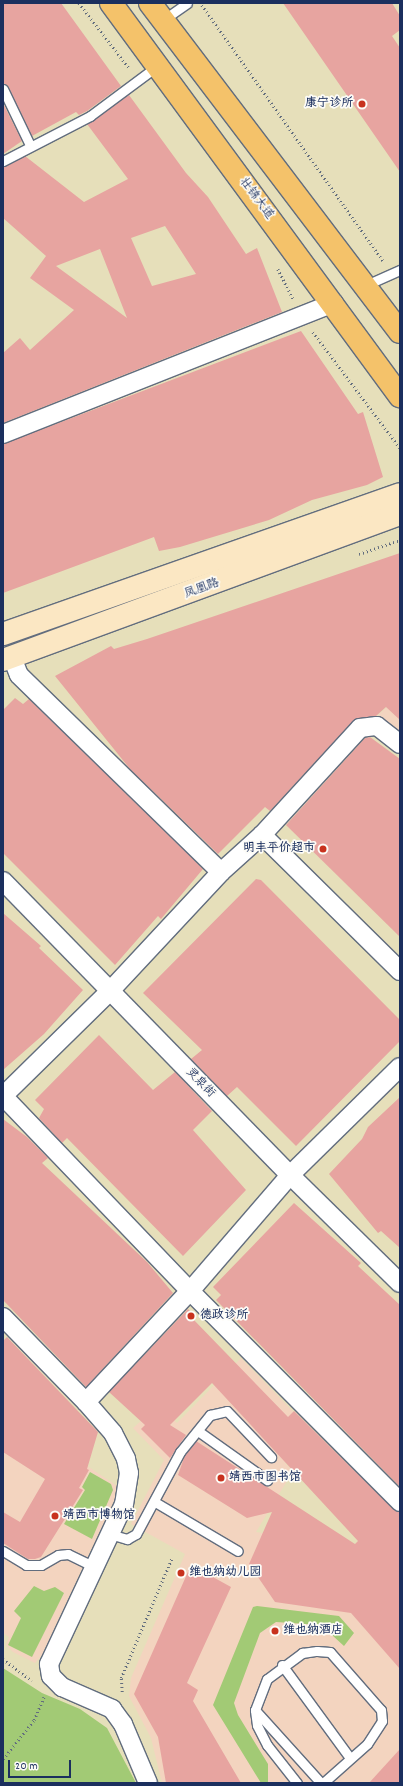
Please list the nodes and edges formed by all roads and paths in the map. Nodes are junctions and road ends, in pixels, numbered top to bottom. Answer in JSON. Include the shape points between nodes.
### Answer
{"nodes":[{"id":1,"x":79,"y":3,"type":"edge"},
{"id":2,"x":110,"y":3,"type":"edge"},
{"id":3,"x":150,"y":3,"type":"edge"},
{"id":4,"x":188,"y":3,"type":"edge"},
{"id":5,"x":200,"y":3,"type":"edge"},
{"id":6,"x":163,"y":20,"type":"junction"},
{"id":7,"x":157,"y":66,"type":"junction"},
{"id":8,"x":139,"y":81,"type":"junction"},
{"id":9,"x":3,"y":90,"type":"edge"},
{"id":10,"x":30,"y":145,"type":"junction"},
{"id":11,"x":3,"y":161,"type":"edge"},
{"id":12,"x":400,"y":270,"type":"edge"},
{"id":13,"x":390,"y":272,"type":"junction"},
{"id":14,"x":366,"y":285,"type":"junction"},
{"id":15,"x":334,"y":303,"type":"junction"},
{"id":16,"x":299,"y":314,"type":"junction"},
{"id":17,"x":400,"y":332,"type":"edge"},
{"id":18,"x":400,"y":396,"type":"edge"},
{"id":19,"x":3,"y":434,"type":"edge"},
{"id":20,"x":400,"y":448,"type":"edge"},
{"id":21,"x":400,"y":494,"type":"edge"},
{"id":22,"x":400,"y":514,"type":"edge"},
{"id":23,"x":3,"y":634,"type":"edge"},
{"id":24,"x":7,"y":658,"type":"edge"},
{"id":25,"x":400,"y":744,"type":"edge"},
{"id":26,"x":262,"y":835,"type":"junction"},
{"id":27,"x":221,"y":872,"type":"junction"},
{"id":28,"x":3,"y":881,"type":"edge"},
{"id":29,"x":397,"y":962,"type":"edge"},
{"id":30,"x":110,"y":991,"type":"junction"},
{"id":31,"x":400,"y":1066,"type":"edge"},
{"id":32,"x":3,"y":1096,"type":"edge"},
{"id":33,"x":290,"y":1175,"type":"junction"},
{"id":34,"x":400,"y":1283,"type":"edge"},
{"id":35,"x":190,"y":1291,"type":"junction"},
{"id":36,"x":3,"y":1317,"type":"edge"},
{"id":37,"x":86,"y":1402,"type":"junction"},
{"id":38,"x":198,"y":1431,"type":"junction"},
{"id":39,"x":271,"y":1457,"type":"dead end"},
{"id":40,"x":267,"y":1480,"type":"dead end"},
{"id":41,"x":155,"y":1502,"type":"junction"},
{"id":42,"x":400,"y":1502,"type":"edge"},
{"id":43,"x":113,"y":1535,"type":"junction"},
{"id":44,"x":3,"y":1551,"type":"edge"},
{"id":45,"x":238,"y":1551,"type":"dead end"},
{"id":46,"x":172,"y":1558,"type":"dead end"},
{"id":47,"x":95,"y":1567,"type":"junction"},
{"id":48,"x":3,"y":1659,"type":"edge"},
{"id":49,"x":282,"y":1665,"type":"junction"},
{"id":50,"x":36,"y":1683,"type":"dead end"},
{"id":51,"x":46,"y":1690,"type":"dead end"},
{"id":52,"x":123,"y":1698,"type":"dead end"},
{"id":53,"x":255,"y":1710,"type":"junction"},
{"id":54,"x":350,"y":1758,"type":"junction"},
{"id":55,"x":3,"y":1759,"type":"edge"},
{"id":56,"x":148,"y":1783,"type":"edge"},
{"id":57,"x":297,"y":1783,"type":"edge"},
{"id":58,"x":322,"y":1783,"type":"edge"}],
"edges":[{"from":1,"to":8,"type":"path"},
{"from":2,"to":7,"type":"main road","name":"壮锦大道"},
{"from":3,"to":6,"type":"main road"},
{"from":4,"to":6,"type":"lane"},
{"from":5,"to":13,"type":"path"},
{"from":6,"to":14,"type":"main road"},
{"from":7,"to":8,"type":"lane"},
{"from":7,"to":15,"type":"main road","name":"壮锦大道"},
{"from":8,"to":10,"type":"lane","via":[[90,116]]},
{"from":9,"to":10,"type":"lane"},
{"from":10,"to":11,"type":"lane"},
{"from":12,"to":13,"type":"lane"},
{"from":13,"to":14,"type":"lane"},
{"from":14,"to":17,"type":"main road"},
{"from":15,"to":16,"type":"street"},
{"from":15,"to":18,"type":"main road","name":"壮锦大道"},
{"from":16,"to":19,"type":"street"},
{"from":16,"to":20,"type":"path"},
{"from":21,"to":23,"type":"main road","name":"凤凰路"},
{"from":22,"to":24,"type":"main road","name":"凤凰路"},
{"from":24,"to":27,"type":"street","via":[[19,674]]},
{"from":25,"to":26,"type":"street","via":[[377,726],[368,724],[360,728]]},
{"from":26,"to":27,"type":"street"},
{"from":26,"to":29,"type":"street"},
{"from":27,"to":30,"type":"street"},
{"from":28,"to":30,"type":"street","name":"灵泉街"},
{"from":30,"to":32,"type":"street"},
{"from":30,"to":33,"type":"street","name":"灵泉街"},
{"from":31,"to":33,"type":"street"},
{"from":32,"to":35,"type":"street"},
{"from":33,"to":34,"type":"street","name":"灵泉街"},
{"from":33,"to":35,"type":"street"},
{"from":35,"to":37,"type":"street"},
{"from":35,"to":42,"type":"street"},
{"from":36,"to":37,"type":"street"},
{"from":37,"to":43,"type":"street","via":[[117,1440],[129,1473],[124,1504]]},
{"from":38,"to":39,"type":"lane","via":[[210,1415],[227,1411]]},
{"from":38,"to":40,"type":"lane"},
{"from":38,"to":41,"type":"lane","via":[[180,1452]]},
{"from":41,"to":43,"type":"lane","via":[[136,1534],[127,1539]]},
{"from":41,"to":45,"type":"lane"},
{"from":43,"to":47,"type":"street"},
{"from":44,"to":47,"type":"lane","via":[[26,1565],[41,1565],[58,1554],[68,1554]]},
{"from":46,"to":52,"type":"path","via":[[121,1678]]},
{"from":47,"to":56,"type":"street","via":[[52,1656],[52,1676],[62,1687],[112,1709],[123,1724]]},
{"from":48,"to":50,"type":"path"},
{"from":49,"to":53,"type":"lane","via":[[267,1679]]},
{"from":49,"to":54,"type":"lane"},
{"from":49,"to":54,"type":"lane","via":[[302,1653],[330,1652],[381,1710],[378,1730]]},
{"from":51,"to":55,"type":"path","via":[[34,1720]]},
{"from":53,"to":57,"type":"lane","via":[[257,1725],[267,1745]]},
{"from":53,"to":58,"type":"lane"},
{"from":54,"to":58,"type":"lane"}]}
